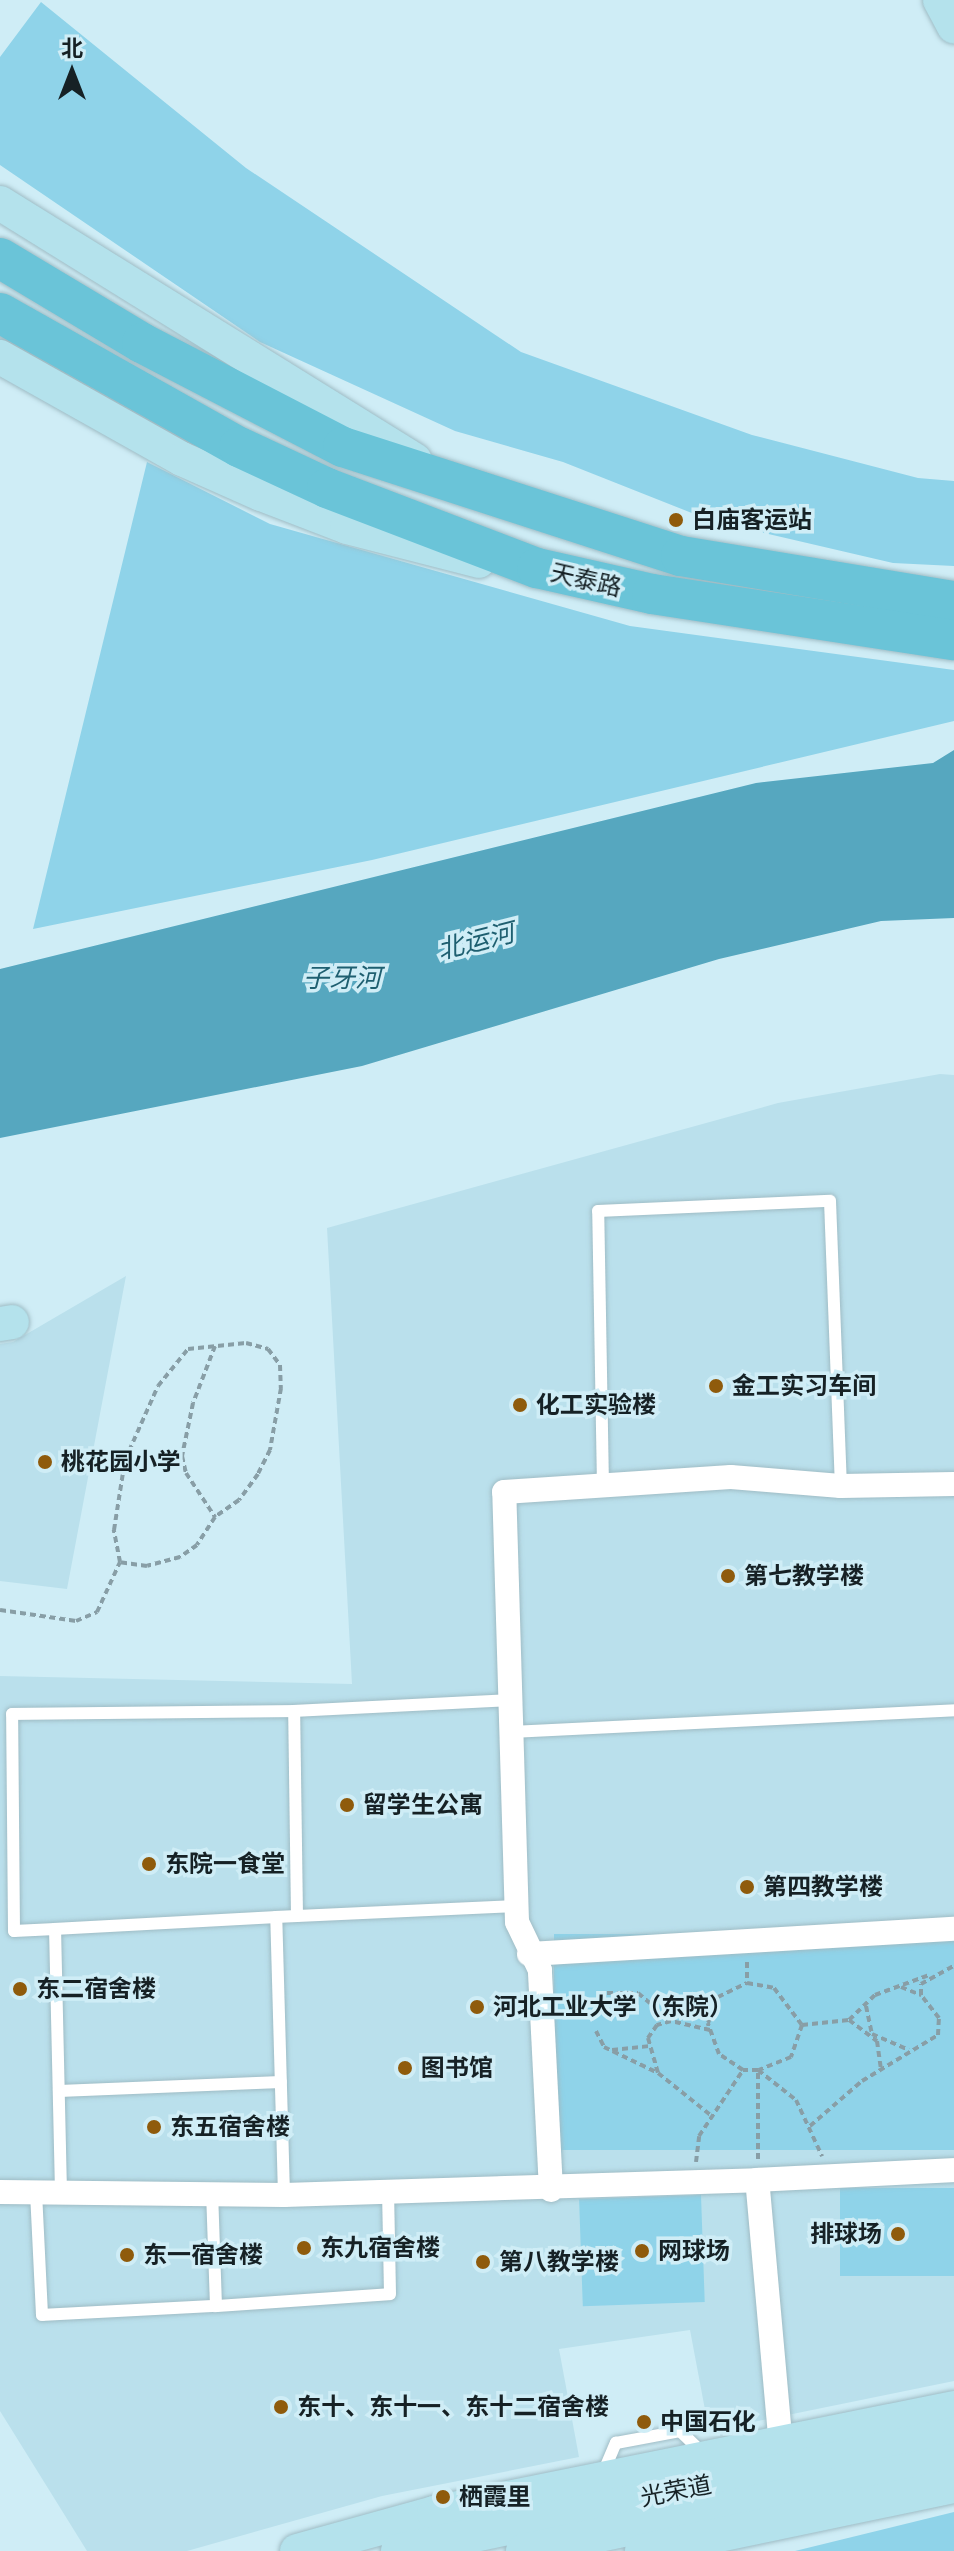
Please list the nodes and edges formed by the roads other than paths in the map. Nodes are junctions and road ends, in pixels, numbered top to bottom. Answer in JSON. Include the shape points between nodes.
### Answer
{"nodes":[{"id":1,"x":940,"y":0,"type":"edge"},
{"id":2,"x":954,"y":26,"type":"edge"},
{"id":3,"x":0,"y":203,"type":"edge"},
{"id":4,"x":0,"y":235,"type":"edge"},
{"id":5,"x":0,"y":258,"type":"edge"},
{"id":6,"x":0,"y":313,"type":"edge"},
{"id":7,"x":0,"y":357,"type":"edge"},
{"id":8,"x":265,"y":410,"type":"junction"},
{"id":9,"x":436,"y":473,"type":"junction"},
{"id":10,"x":537,"y":568,"type":"junction"},
{"id":11,"x":954,"y":601,"type":"edge"},
{"id":12,"x":954,"y":640,"type":"edge"},
{"id":13,"x":954,"y":1484,"type":"edge"},
{"id":14,"x":603,"y":1486,"type":"junction"},
{"id":15,"x":841,"y":1486,"type":"junction"},
{"id":16,"x":511,"y":1700,"type":"junction"},
{"id":17,"x":954,"y":1710,"type":"edge"},
{"id":18,"x":294,"y":1711,"type":"junction"},
{"id":19,"x":512,"y":1732,"type":"junction"},
{"id":20,"x":516,"y":1906,"type":"junction"},
{"id":21,"x":297,"y":1916,"type":"junction"},
{"id":22,"x":276,"y":1917,"type":"junction"},
{"id":23,"x":55,"y":1929,"type":"junction"},
{"id":24,"x":954,"y":1929,"type":"edge"},
{"id":25,"x":529,"y":1954,"type":"junction"},
{"id":26,"x":281,"y":2082,"type":"junction"},
{"id":27,"x":59,"y":2091,"type":"junction"},
{"id":28,"x":954,"y":2170,"type":"edge"},
{"id":29,"x":757,"y":2180,"type":"junction"},
{"id":30,"x":551,"y":2190,"type":"junction"},
{"id":31,"x":0,"y":2192,"type":"edge"},
{"id":32,"x":36,"y":2192,"type":"junction"},
{"id":33,"x":61,"y":2192,"type":"junction"},
{"id":34,"x":388,"y":2193,"type":"junction"},
{"id":35,"x":212,"y":2194,"type":"junction"},
{"id":36,"x":284,"y":2195,"type":"junction"},
{"id":37,"x":216,"y":2306,"type":"junction"},
{"id":38,"x":954,"y":2408,"type":"edge"},
{"id":39,"x":954,"y":2434,"type":"edge"},
{"id":40,"x":954,"y":2460,"type":"edge"},
{"id":41,"x":720,"y":2469,"type":"junction"},
{"id":42,"x":785,"y":2482,"type":"junction"},
{"id":43,"x":954,"y":2486,"type":"edge"},
{"id":44,"x":297,"y":2551,"type":"edge"},
{"id":45,"x":398,"y":2551,"type":"edge"},
{"id":46,"x":523,"y":2551,"type":"edge"},
{"id":47,"x":642,"y":2551,"type":"edge"}],
"edges":[{"from":1,"to":2,"type":"main road"},
{"from":3,"to":9,"type":"main road"},
{"from":4,"to":8,"type":"main road"},
{"from":5,"to":8,"type":"main road"},
{"from":6,"to":10,"type":"main road","name":"天泰路","via":[[239,447],[327,488]]},
{"from":7,"to":10,"type":"main road","via":[[182,459],[275,500],[400,542]]},
{"from":8,"to":9,"type":"main road","name":"天泰路","via":[[343,447]]},
{"from":9,"to":11,"type":"main road","name":"天泰路","via":[[681,556]]},
{"from":10,"to":12,"type":"main road","name":"天泰路","via":[[652,594]]},
{"from":13,"to":15,"type":"street"},
{"from":14,"to":15,"type":"street","via":[[731,1477]]},
{"from":14,"to":15,"type":"lane","via":[[598,1211],[830,1201]]},
{"from":14,"to":16,"type":"street","via":[[504,1492]]},
{"from":16,"to":18,"type":"lane"},
{"from":16,"to":19,"type":"street"},
{"from":17,"to":19,"type":"lane"},
{"from":18,"to":21,"type":"lane"},
{"from":18,"to":23,"type":"lane","via":[[12,1714],[14,1931]]},
{"from":19,"to":20,"type":"street"},
{"from":20,"to":21,"type":"lane"},
{"from":20,"to":25,"type":"street"},
{"from":21,"to":22,"type":"lane"},
{"from":22,"to":23,"type":"lane"},
{"from":22,"to":26,"type":"lane"},
{"from":23,"to":27,"type":"lane"},
{"from":24,"to":25,"type":"street"},
{"from":25,"to":30,"type":"street","via":[[540,1970]]},
{"from":26,"to":27,"type":"lane"},
{"from":26,"to":36,"type":"lane"},
{"from":27,"to":33,"type":"lane"},
{"from":28,"to":29,"type":"street"},
{"from":29,"to":30,"type":"street"},
{"from":29,"to":42,"type":"street"},
{"from":30,"to":34,"type":"street"},
{"from":31,"to":32,"type":"street"},
{"from":32,"to":33,"type":"street"},
{"from":32,"to":37,"type":"lane","via":[[42,2315]]},
{"from":33,"to":35,"type":"street"},
{"from":34,"to":36,"type":"street"},
{"from":34,"to":37,"type":"lane","via":[[390,2294]]},
{"from":35,"to":36,"type":"street"},
{"from":35,"to":37,"type":"lane"},
{"from":38,"to":42,"type":"main road"},
{"from":39,"to":42,"type":"main road","name":"光荣道"},
{"from":40,"to":42,"type":"main road","name":"光荣道"},
{"from":41,"to":42,"type":"main road","name":"光荣道"},
{"from":41,"to":44,"type":"main road","via":[[600,2481],[434,2513]]},
{"from":41,"to":45,"type":"main road","name":"光荣道"},
{"from":42,"to":43,"type":"main road"},
{"from":42,"to":46,"type":"main road","name":"光荣道"},
{"from":42,"to":47,"type":"main road"}]}
